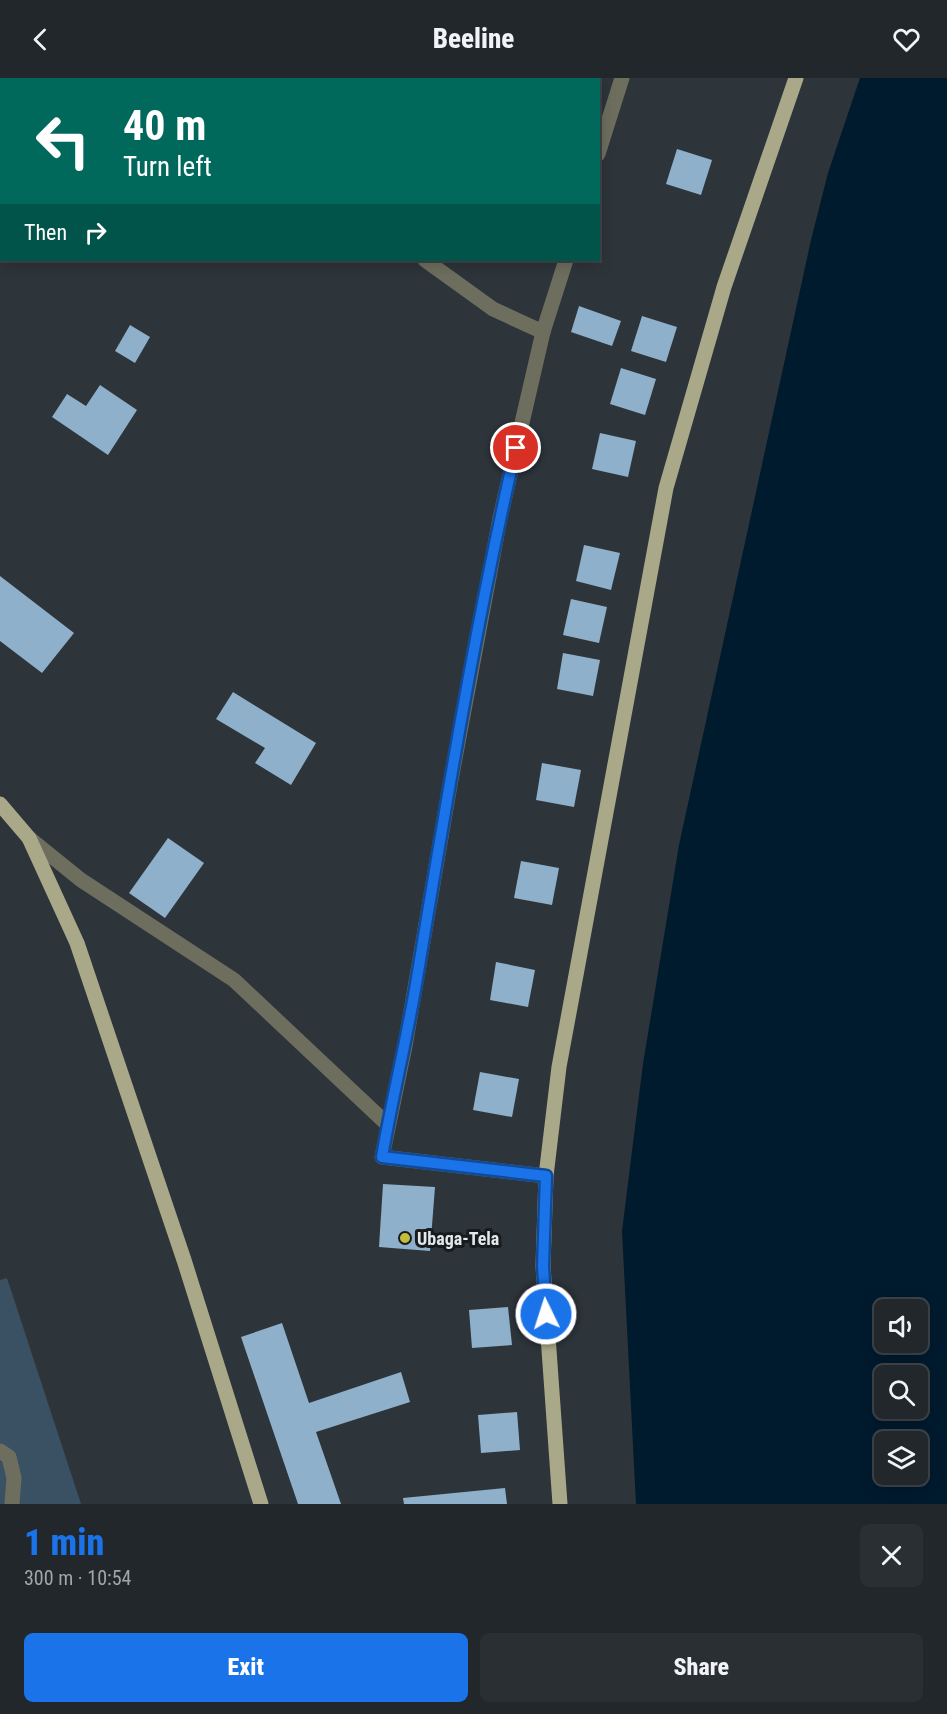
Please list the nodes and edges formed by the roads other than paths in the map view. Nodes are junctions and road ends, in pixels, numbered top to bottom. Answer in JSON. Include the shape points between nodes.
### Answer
{"nodes":[{"id":1,"x":622,"y":78,"type":"edge"},
{"id":2,"x":792,"y":79,"type":"edge"},
{"id":3,"x":600,"y":148,"type":"edge"},
{"id":4,"x":426,"y":261,"type":"edge"},
{"id":5,"x":566,"y":261,"type":"edge"},
{"id":6,"x":543,"y":332,"type":"junction"},
{"id":7,"x":0,"y":804,"type":"edge"},
{"id":8,"x":29,"y":838,"type":"junction"},
{"id":9,"x":387,"y":1124,"type":"junction"},
{"id":10,"x":546,"y":1176,"type":"junction"},
{"id":11,"x":0,"y":1451,"type":"edge"},
{"id":12,"x":12,"y":1504,"type":"edge"},
{"id":13,"x":261,"y":1504,"type":"edge"},
{"id":14,"x":560,"y":1504,"type":"edge"}],
"edges":[{"from":1,"to":3,"type":"street"},
{"from":2,"to":10,"type":"main road","via":[[724,287],[666,488],[559,1068]]},
{"from":4,"to":6,"type":"street","via":[[493,309]]},
{"from":5,"to":6,"type":"street"},
{"from":6,"to":9,"type":"street","via":[[500,518],[405,1046]]},
{"from":7,"to":8,"type":"main road"},
{"from":8,"to":9,"type":"street","via":[[81,880],[234,980]]},
{"from":8,"to":13,"type":"main road","via":[[77,943]]},
{"from":9,"to":10,"type":"street","via":[[382,1157]]},
{"from":10,"to":14,"type":"main road","via":[[543,1266]]},
{"from":11,"to":12,"type":"street","via":[[9,1457],[14,1478]]}]}
